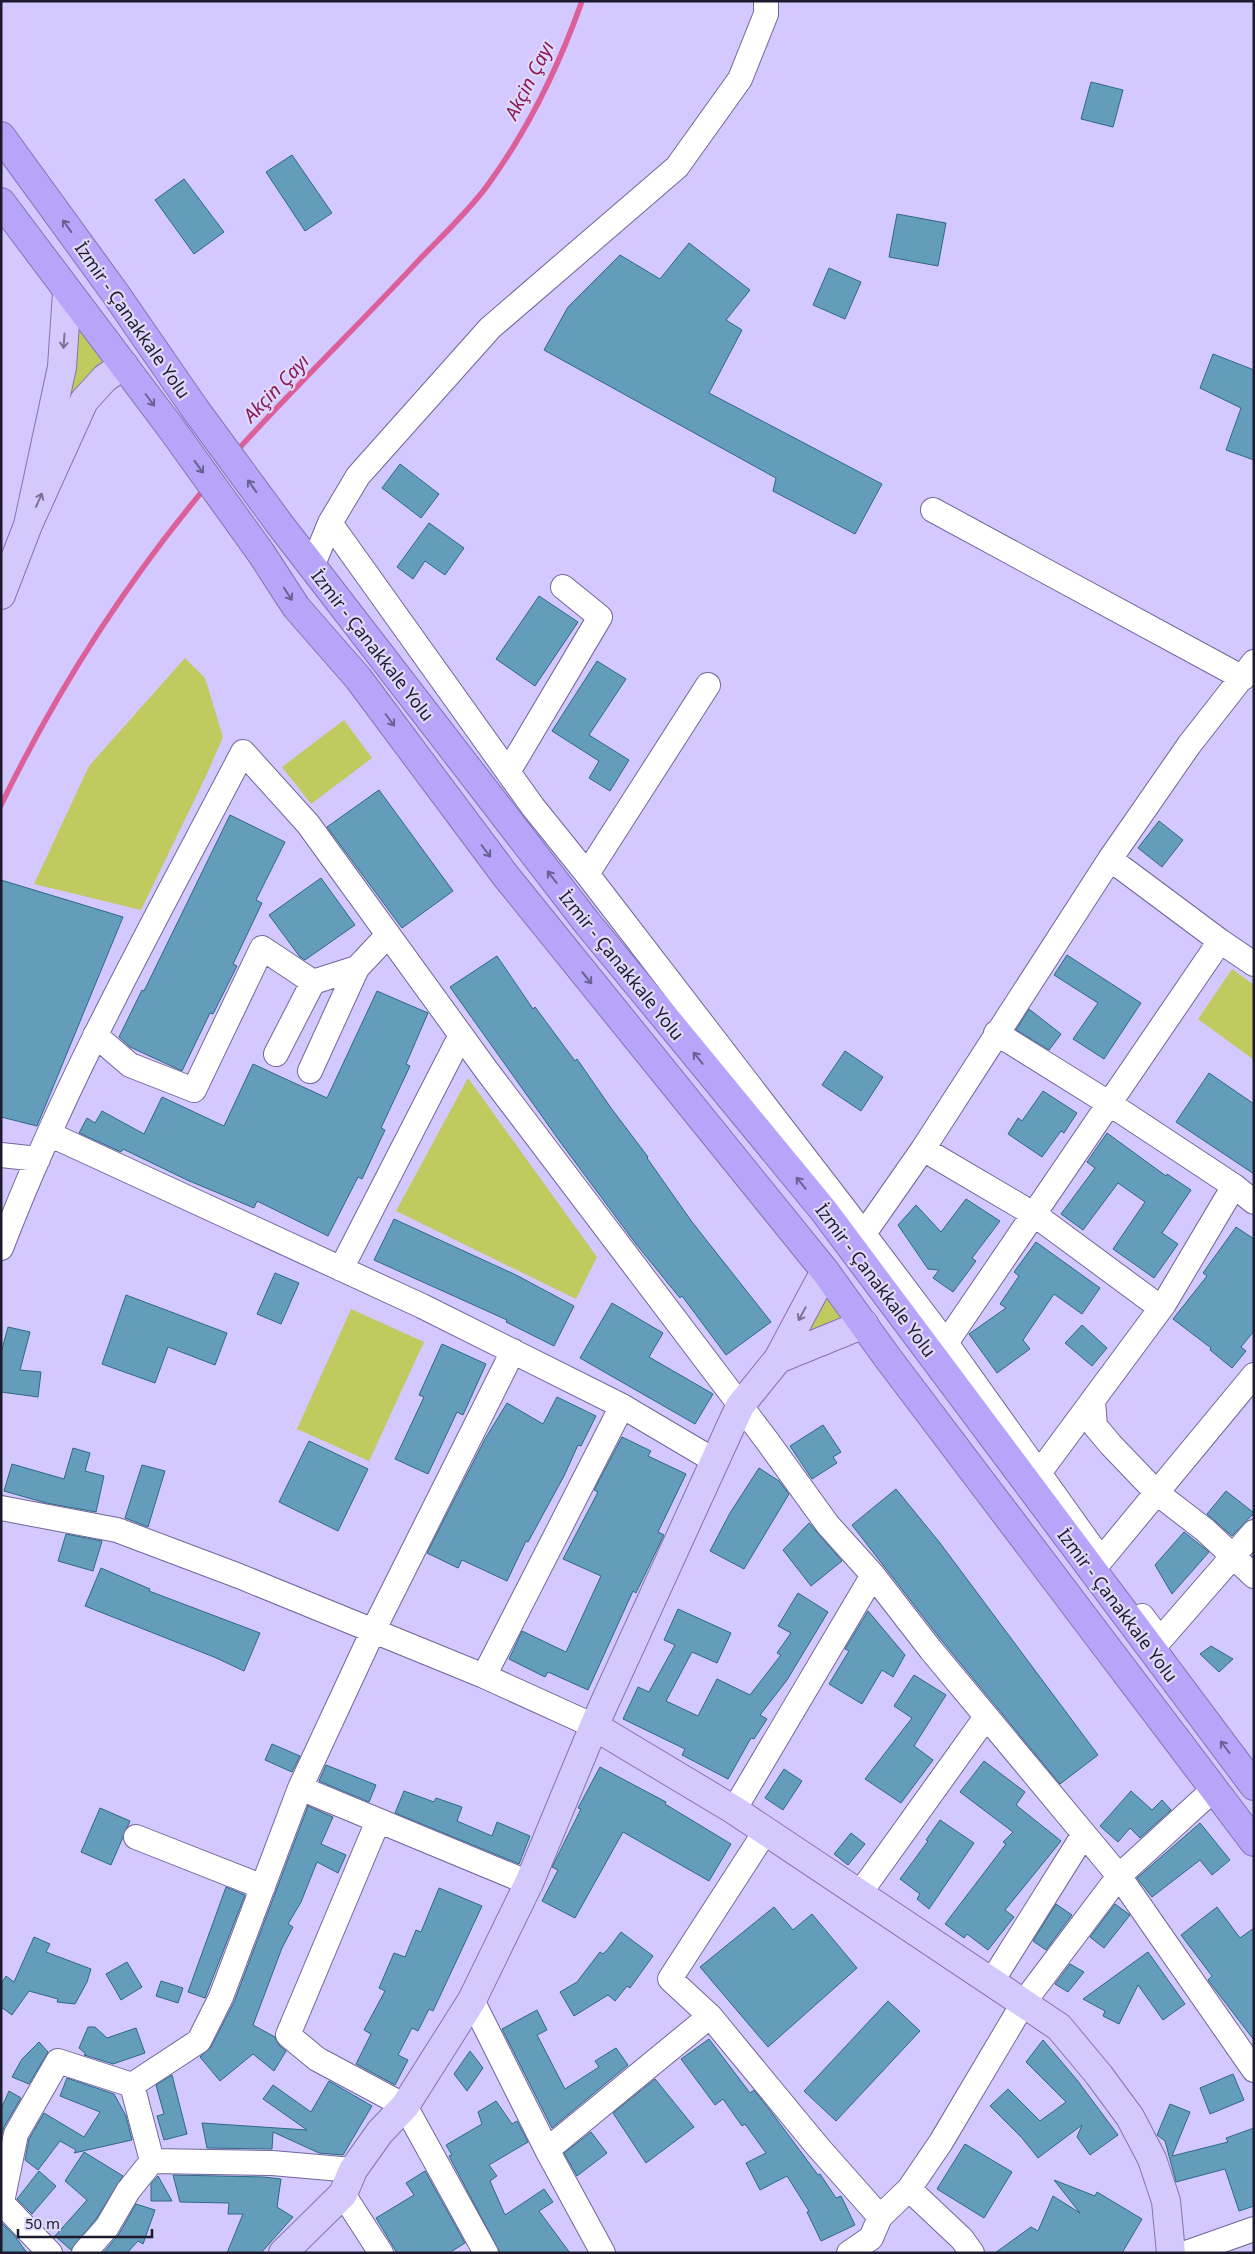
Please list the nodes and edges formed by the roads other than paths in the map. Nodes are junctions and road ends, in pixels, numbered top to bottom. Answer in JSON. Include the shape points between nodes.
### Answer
{"nodes":[{"id":1,"x":766,"y":1,"type":"edge"},
{"id":2,"x":1,"y":136,"type":"edge"},
{"id":3,"x":1,"y":202,"type":"edge"},
{"id":4,"x":67,"y":292,"type":"junction"},
{"id":5,"x":124,"y":365,"type":"junction"},
{"id":6,"x":933,"y":510,"type":"dead end"},
{"id":7,"x":330,"y":523,"type":"junction"},
{"id":8,"x":28,"y":525,"type":"junction"},
{"id":9,"x":312,"y":567,"type":"junction"},
{"id":10,"x":563,"y":587,"type":"dead end"},
{"id":11,"x":1,"y":595,"type":"edge"},
{"id":12,"x":1249,"y":670,"type":"edge"},
{"id":13,"x":708,"y":685,"type":"dead end"},
{"id":14,"x":508,"y":772,"type":"junction"},
{"id":15,"x":1110,"y":859,"type":"junction"},
{"id":16,"x":587,"y":874,"type":"junction"},
{"id":17,"x":388,"y":935,"type":"junction"},
{"id":18,"x":1220,"y":941,"type":"junction"},
{"id":19,"x":1254,"y":964,"type":"edge"},
{"id":20,"x":357,"y":968,"type":"junction"},
{"id":21,"x":313,"y":982,"type":"junction"},
{"id":22,"x":996,"y":1033,"type":"junction"},
{"id":23,"x":95,"y":1035,"type":"junction"},
{"id":24,"x":461,"y":1035,"type":"junction"},
{"id":25,"x":276,"y":1054,"type":"dead end"},
{"id":26,"x":310,"y":1071,"type":"dead end"},
{"id":27,"x":1110,"y":1104,"type":"junction"},
{"id":28,"x":51,"y":1135,"type":"junction"},
{"id":29,"x":923,"y":1149,"type":"junction"},
{"id":30,"x":1,"y":1155,"type":"edge"},
{"id":31,"x":38,"y":1159,"type":"junction"},
{"id":32,"x":1234,"y":1186,"type":"junction"},
{"id":33,"x":1254,"y":1202,"type":"edge"},
{"id":34,"x":1035,"y":1215,"type":"junction"},
{"id":35,"x":858,"y":1241,"type":"junction"},
{"id":36,"x":1,"y":1248,"type":"edge"},
{"id":37,"x":341,"y":1269,"type":"junction"},
{"id":38,"x":826,"y":1271,"type":"junction"},
{"id":39,"x":1161,"y":1308,"type":"junction"},
{"id":40,"x":864,"y":1324,"type":"junction"},
{"id":41,"x":946,"y":1343,"type":"junction"},
{"id":42,"x":513,"y":1351,"type":"junction"},
{"id":43,"x":778,"y":1359,"type":"junction"},
{"id":44,"x":1254,"y":1375,"type":"edge"},
{"id":45,"x":1093,"y":1400,"type":"junction"},
{"id":46,"x":622,"y":1406,"type":"junction"},
{"id":47,"x":740,"y":1406,"type":"junction"},
{"id":48,"x":715,"y":1461,"type":"junction"},
{"id":49,"x":1039,"y":1473,"type":"junction"},
{"id":50,"x":1157,"y":1493,"type":"junction"},
{"id":51,"x":1,"y":1508,"type":"edge"},
{"id":52,"x":1254,"y":1532,"type":"edge"},
{"id":53,"x":1232,"y":1557,"type":"junction"},
{"id":54,"x":1102,"y":1560,"type":"junction"},
{"id":55,"x":873,"y":1575,"type":"junction"},
{"id":56,"x":1254,"y":1576,"type":"edge"},
{"id":57,"x":373,"y":1630,"type":"junction"},
{"id":58,"x":484,"y":1676,"type":"junction"},
{"id":59,"x":986,"y":1717,"type":"junction"},
{"id":60,"x":594,"y":1726,"type":"junction"},
{"id":61,"x":1254,"y":1786,"type":"edge"},
{"id":62,"x":300,"y":1788,"type":"junction"},
{"id":63,"x":1214,"y":1789,"type":"junction"},
{"id":64,"x":734,"y":1810,"type":"junction"},
{"id":65,"x":378,"y":1821,"type":"junction"},
{"id":66,"x":765,"y":1832,"type":"junction"},
{"id":67,"x":1084,"y":1834,"type":"junction"},
{"id":68,"x":136,"y":1837,"type":"dead end"},
{"id":69,"x":1254,"y":1842,"type":"edge"},
{"id":70,"x":1119,"y":1876,"type":"junction"},
{"id":71,"x":529,"y":1883,"type":"junction"},
{"id":72,"x":263,"y":1887,"type":"junction"},
{"id":73,"x":860,"y":1893,"type":"junction"},
{"id":74,"x":992,"y":1981,"type":"junction"},
{"id":75,"x":472,"y":2000,"type":"junction"},
{"id":76,"x":1024,"y":2002,"type":"junction"},
{"id":77,"x":710,"y":2016,"type":"junction"},
{"id":78,"x":1254,"y":2070,"type":"edge"},
{"id":79,"x":132,"y":2085,"type":"junction"},
{"id":80,"x":404,"y":2106,"type":"junction"},
{"id":81,"x":547,"y":2150,"type":"junction"},
{"id":82,"x":152,"y":2161,"type":"junction"},
{"id":83,"x":348,"y":2182,"type":"junction"},
{"id":84,"x":909,"y":2189,"type":"junction"},
{"id":85,"x":2,"y":2202,"type":"edge"},
{"id":86,"x":880,"y":2217,"type":"junction"},
{"id":87,"x":1254,"y":2229,"type":"edge"},
{"id":88,"x":50,"y":2253,"type":"edge"},
{"id":89,"x":84,"y":2253,"type":"edge"},
{"id":90,"x":282,"y":2253,"type":"edge"},
{"id":91,"x":381,"y":2253,"type":"edge"},
{"id":92,"x":486,"y":2253,"type":"edge"},
{"id":93,"x":603,"y":2253,"type":"edge"},
{"id":94,"x":849,"y":2253,"type":"edge"},
{"id":95,"x":972,"y":2253,"type":"edge"},
{"id":96,"x":1171,"y":2253,"type":"edge"},
{"id":97,"x":1186,"y":2253,"type":"edge"}],
"edges":[{"from":1,"to":7,"type":"street","via":[[766,14],[740,79],[677,167],[490,328],[358,476]]},
{"from":9,"to":2,"type":"highway","name":"İzmir - Çanakkale Yolu","one_way":true,"via":[[195,410]]},
{"from":3,"to":4,"type":"highway","name":"İzmir - Çanakkale Yolu"},
{"from":4,"to":5,"type":"highway","name":"İzmir - Çanakkale Yolu"},
{"from":4,"to":8,"type":"main road","one_way":true,"via":[[62,367]]},
{"from":8,"to":5,"type":"main road","one_way":true,"via":[[84,401]]},
{"from":5,"to":38,"type":"highway","name":"İzmir - Çanakkale Yolu","one_way":true,"via":[[261,553],[296,607],[358,678],[505,876]]},
{"from":6,"to":12,"type":"street"},
{"from":7,"to":9,"type":"street"},
{"from":7,"to":14,"type":"street"},
{"from":8,"to":11,"type":"main road"},
{"from":35,"to":9,"type":"highway","name":"İzmir - Çanakkale Yolu","one_way":true,"via":[[588,924]]},
{"from":10,"to":14,"type":"street","via":[[600,617]]},
{"from":12,"to":15,"type":"street","via":[[1189,745]]},
{"from":13,"to":16,"type":"street"},
{"from":14,"to":16,"type":"street"},
{"from":15,"to":18,"type":"street"},
{"from":15,"to":22,"type":"street"},
{"from":16,"to":35,"type":"street"},
{"from":17,"to":20,"type":"street"},
{"from":17,"to":23,"type":"street","via":[[308,824],[243,752]]},
{"from":17,"to":24,"type":"street"},
{"from":18,"to":19,"type":"street"},
{"from":18,"to":27,"type":"street"},
{"from":20,"to":21,"type":"street"},
{"from":20,"to":26,"type":"street"},
{"from":21,"to":23,"type":"street","via":[[262,948],[194,1090],[130,1065]]},
{"from":21,"to":25,"type":"street"},
{"from":22,"to":27,"type":"street"},
{"from":22,"to":29,"type":"street"},
{"from":23,"to":28,"type":"street"},
{"from":24,"to":37,"type":"street"},
{"from":24,"to":47,"type":"street"},
{"from":27,"to":32,"type":"street"},
{"from":27,"to":34,"type":"street"},
{"from":28,"to":31,"type":"street"},
{"from":28,"to":37,"type":"street"},
{"from":29,"to":34,"type":"street"},
{"from":29,"to":35,"type":"street"},
{"from":30,"to":31,"type":"street"},
{"from":31,"to":36,"type":"street"},
{"from":32,"to":33,"type":"street"},
{"from":32,"to":39,"type":"street"},
{"from":34,"to":39,"type":"street"},
{"from":34,"to":41,"type":"street"},
{"from":35,"to":41,"type":"street"},
{"from":61,"to":35,"type":"highway","name":"İzmir - Çanakkale Yolu","one_way":true},
{"from":37,"to":42,"type":"street"},
{"from":38,"to":40,"type":"highway","name":"İzmir - Çanakkale Yolu"},
{"from":38,"to":43,"type":"main road","one_way":true},
{"from":39,"to":45,"type":"street"},
{"from":40,"to":43,"type":"main road"},
{"from":40,"to":63,"type":"highway","name":"İzmir - Çanakkale Yolu"},
{"from":41,"to":49,"type":"street"},
{"from":42,"to":46,"type":"street"},
{"from":42,"to":57,"type":"street"},
{"from":43,"to":47,"type":"main road"},
{"from":44,"to":50,"type":"street"},
{"from":45,"to":49,"type":"street"},
{"from":45,"to":50,"type":"street","via":[[1095,1426]]},
{"from":46,"to":48,"type":"street"},
{"from":46,"to":58,"type":"street"},
{"from":47,"to":48,"type":"main road"},
{"from":47,"to":55,"type":"street","via":[[828,1525]]},
{"from":48,"to":60,"type":"main road"},
{"from":49,"to":54,"type":"street"},
{"from":50,"to":53,"type":"street","via":[[1205,1530]]},
{"from":50,"to":54,"type":"street"},
{"from":51,"to":57,"type":"street","via":[[117,1530]]},
{"from":52,"to":53,"type":"street"},
{"from":53,"to":54,"type":"street","via":[[1160,1640]]},
{"from":53,"to":56,"type":"street"},
{"from":55,"to":59,"type":"street"},
{"from":55,"to":64,"type":"street"},
{"from":57,"to":58,"type":"street"},
{"from":57,"to":62,"type":"street"},
{"from":58,"to":60,"type":"street"},
{"from":59,"to":67,"type":"street"},
{"from":59,"to":73,"type":"street"},
{"from":60,"to":64,"type":"main road"},
{"from":60,"to":71,"type":"main road"},
{"from":62,"to":65,"type":"street"},
{"from":62,"to":72,"type":"street"},
{"from":63,"to":69,"type":"highway","name":"İzmir - Çanakkale Yolu"},
{"from":63,"to":70,"type":"street"},
{"from":64,"to":66,"type":"main road"},
{"from":65,"to":71,"type":"street"},
{"from":65,"to":80,"type":"street","via":[[288,2035],[317,2059]]},
{"from":66,"to":73,"type":"main road"},
{"from":66,"to":77,"type":"street","via":[[670,1979]]},
{"from":67,"to":70,"type":"street"},
{"from":67,"to":74,"type":"street"},
{"from":68,"to":72,"type":"street"},
{"from":70,"to":76,"type":"street"},
{"from":70,"to":78,"type":"street"},
{"from":71,"to":75,"type":"main road"},
{"from":72,"to":79,"type":"street","via":[[221,1997],[199,2041]]},
{"from":73,"to":74,"type":"main road"},
{"from":74,"to":76,"type":"main road"},
{"from":75,"to":80,"type":"main road"},
{"from":75,"to":81,"type":"street"},
{"from":76,"to":84,"type":"street"},
{"from":76,"to":96,"type":"main road","via":[[1059,2027],[1130,2117],[1152,2159],[1166,2201]]},
{"from":77,"to":81,"type":"street"},
{"from":77,"to":86,"type":"street"},
{"from":79,"to":82,"type":"street"},
{"from":79,"to":85,"type":"street","via":[[58,2061],[16,2134]]},
{"from":80,"to":83,"type":"main road","via":[[380,2132]]},
{"from":80,"to":92,"type":"street"},
{"from":81,"to":93,"type":"street"},
{"from":82,"to":83,"type":"street","via":[[272,2163]]},
{"from":82,"to":89,"type":"street","via":[[128,2191],[107,2227]]},
{"from":83,"to":90,"type":"main road"},
{"from":83,"to":91,"type":"street"},
{"from":84,"to":86,"type":"street"},
{"from":84,"to":95,"type":"street","via":[[962,2239]]},
{"from":85,"to":88,"type":"street"},
{"from":86,"to":94,"type":"street","via":[[871,2238]]},
{"from":87,"to":97,"type":"street"}]}
